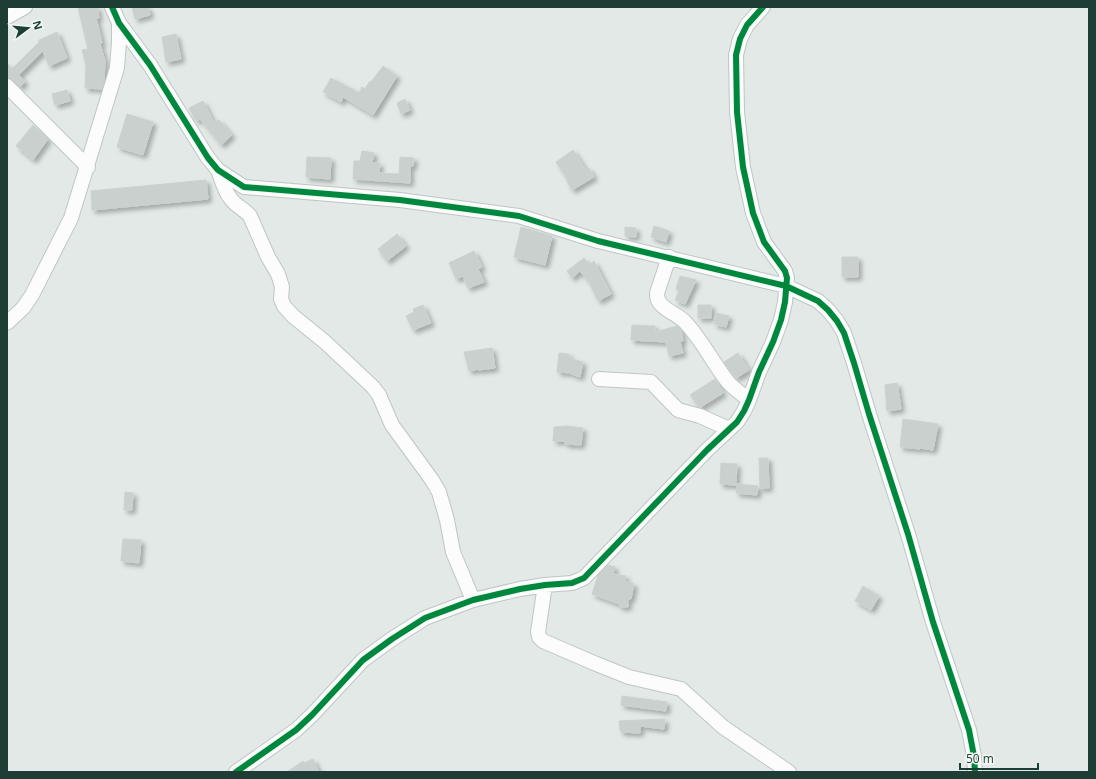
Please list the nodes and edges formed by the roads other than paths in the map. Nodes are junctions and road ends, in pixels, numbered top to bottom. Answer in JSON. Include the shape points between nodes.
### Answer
{"nodes":[{"id":1,"x":25,"y":7,"type":"edge"},
{"id":2,"x":112,"y":7,"type":"edge"},
{"id":3,"x":763,"y":7,"type":"edge"},
{"id":4,"x":7,"y":17,"type":"edge"},
{"id":5,"x":119,"y":23,"type":"junction"},
{"id":6,"x":7,"y":86,"type":"edge"},
{"id":7,"x":88,"y":167,"type":"junction"},
{"id":8,"x":218,"y":170,"type":"junction"},
{"id":9,"x":244,"y":187,"type":"junction"},
{"id":10,"x":225,"y":189,"type":"junction"},
{"id":11,"x":669,"y":257,"type":"junction"},
{"id":12,"x":786,"y":286,"type":"junction"},
{"id":13,"x":7,"y":323,"type":"edge"},
{"id":14,"x":599,"y":379,"type":"dead end"},
{"id":15,"x":749,"y":400,"type":"junction"},
{"id":16,"x":729,"y":429,"type":"junction"},
{"id":17,"x":545,"y":585,"type":"junction"},
{"id":18,"x":473,"y":600,"type":"junction"},
{"id":19,"x":236,"y":772,"type":"edge"},
{"id":20,"x":789,"y":772,"type":"edge"},
{"id":21,"x":975,"y":772,"type":"edge"}],
"edges":[{"from":1,"to":4,"type":"street"},
{"from":2,"to":5,"type":"street"},
{"from":3,"to":12,"type":"street","via":[[747,25],[736,55],[737,112],[743,167],[753,213],[764,242],[785,271]]},
{"from":5,"to":7,"type":"street","via":[[117,68]]},
{"from":5,"to":8,"type":"street","via":[[150,65]]},
{"from":6,"to":7,"type":"street"},
{"from":7,"to":13,"type":"street","via":[[71,218],[32,295]]},
{"from":8,"to":9,"type":"street"},
{"from":8,"to":10,"type":"street"},
{"from":9,"to":10,"type":"street"},
{"from":9,"to":11,"type":"street","via":[[400,200],[519,216],[598,241]]},
{"from":10,"to":18,"type":"street","via":[[231,199],[250,216],[278,274],[284,306],[373,387],[392,425],[432,480],[439,492],[453,552]]},
{"from":11,"to":12,"type":"street"},
{"from":11,"to":15,"type":"street","via":[[657,293],[659,303],[683,320],[729,382]]},
{"from":12,"to":15,"type":"street","via":[[781,320]]},
{"from":12,"to":21,"type":"street","via":[[818,301],[837,321],[844,333],[969,730]]},
{"from":14,"to":16,"type":"street","via":[[651,382],[678,410],[700,416]]},
{"from":15,"to":16,"type":"street"},
{"from":16,"to":17,"type":"street","via":[[584,578],[572,583]]},
{"from":17,"to":18,"type":"street"},
{"from":17,"to":20,"type":"street","via":[[538,632],[543,641],[629,677],[681,689],[723,727]]},
{"from":18,"to":19,"type":"street","via":[[425,618],[363,660],[296,730]]}]}
